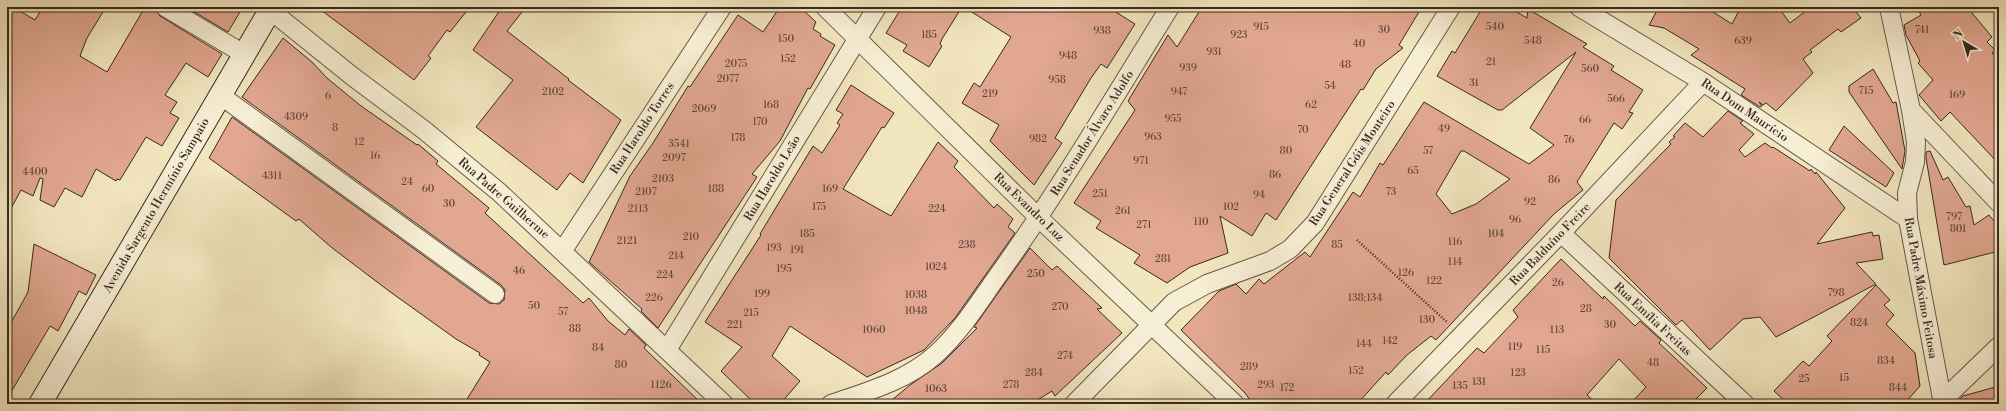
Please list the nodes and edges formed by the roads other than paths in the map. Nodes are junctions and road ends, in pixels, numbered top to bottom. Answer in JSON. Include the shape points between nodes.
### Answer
{"nodes":[{"id":1,"x":165,"y":7,"type":"edge"},
{"id":2,"x":722,"y":7,"type":"edge"},
{"id":3,"x":825,"y":7,"type":"edge"},
{"id":4,"x":876,"y":7,"type":"edge"},
{"id":5,"x":1170,"y":7,"type":"edge"},
{"id":6,"x":1451,"y":7,"type":"edge"},
{"id":7,"x":1579,"y":7,"type":"edge"},
{"id":8,"x":1889,"y":7,"type":"edge"},
{"id":9,"x":271,"y":9,"type":"edge"},
{"id":10,"x":858,"y":38,"type":"junction"},
{"id":11,"x":244,"y":54,"type":"junction"},
{"id":12,"x":1703,"y":82,"type":"junction"},
{"id":13,"x":220,"y":95,"type":"junction"},
{"id":14,"x":1911,"y":110,"type":"junction"},
{"id":15,"x":1999,"y":203,"type":"edge"},
{"id":16,"x":1039,"y":218,"type":"junction"},
{"id":17,"x":1908,"y":219,"type":"junction"},
{"id":18,"x":1561,"y":233,"type":"junction"},
{"id":19,"x":562,"y":250,"type":"junction"},
{"id":20,"x":495,"y":294,"type":"dead end"},
{"id":21,"x":1151,"y":324,"type":"junction"},
{"id":22,"x":1999,"y":346,"type":"edge"},
{"id":23,"x":667,"y":350,"type":"junction"},
{"id":24,"x":1735,"y":401,"type":"edge"},
{"id":25,"x":1942,"y":403,"type":"edge"},
{"id":26,"x":40,"y":404,"type":"edge"},
{"id":27,"x":724,"y":404,"type":"edge"},
{"id":28,"x":831,"y":404,"type":"edge"},
{"id":29,"x":1074,"y":404,"type":"edge"},
{"id":30,"x":1235,"y":404,"type":"edge"},
{"id":31,"x":1395,"y":404,"type":"edge"}],
"edges":[{"from":1,"to":11,"type":"street"},
{"from":2,"to":19,"type":"street","name":"Rua Haroldo Torres"},
{"from":3,"to":10,"type":"street","name":"Rua Evandro Luz"},
{"from":4,"to":10,"type":"street","name":"Rua Haroldo Leão"},
{"from":5,"to":16,"type":"street","name":"Rua Senador Álvaro Adolfo"},
{"from":6,"to":21,"type":"street","name":"Rua General Góis Monteiro","via":[[1315,223],[1290,249],[1270,261],[1207,284],[1174,302]]},
{"from":7,"to":12,"type":"street","name":"Rua Dom Maurício"},
{"from":8,"to":14,"type":"street","name":"Rua Padre Máximo Feitosa"},
{"from":9,"to":11,"type":"main road","name":"Avenida Sargento Hermínio Sampaio"},
{"from":9,"to":19,"type":"street","name":"Rua Padre Guilherme","via":[[499,192]]},
{"from":10,"to":16,"type":"street","name":"Rua Evandro Luz"},
{"from":10,"to":23,"type":"street","name":"Rua Haroldo Leão"},
{"from":11,"to":13,"type":"main road","name":"Avenida Sargento Hermínio Sampaio"},
{"from":12,"to":17,"type":"street","name":"Rua Dom Maurício"},
{"from":12,"to":18,"type":"street","name":"Rua Balduíno Freire"},
{"from":13,"to":20,"type":"street"},
{"from":13,"to":26,"type":"main road","name":"Avenida Sargento Hermínio Sampaio"},
{"from":14,"to":15,"type":"street"},
{"from":14,"to":17,"type":"street","name":"Rua Padre Máximo Feitosa","via":[[1916,142],[1915,162],[1908,193]]},
{"from":16,"to":21,"type":"street","name":"Rua Evandro Luz"},
{"from":16,"to":28,"type":"street","name":"Rua Senador Álvaro Adolfo","via":[[962,325],[935,356],[913,371]]},
{"from":17,"to":25,"type":"street","name":"Rua Padre Máximo Feitosa"},
{"from":18,"to":24,"type":"street","name":"Rua Emília Freitas"},
{"from":18,"to":31,"type":"street","name":"Rua Balduíno Freire"},
{"from":19,"to":23,"type":"street","name":"Rua Padre Guilherme"},
{"from":21,"to":29,"type":"street","name":"Rua General Góis Monteiro"},
{"from":21,"to":30,"type":"street","name":"Rua Evandro Luz"},
{"from":22,"to":25,"type":"street"},
{"from":23,"to":27,"type":"street","name":"Rua Padre Guilherme"}]}
